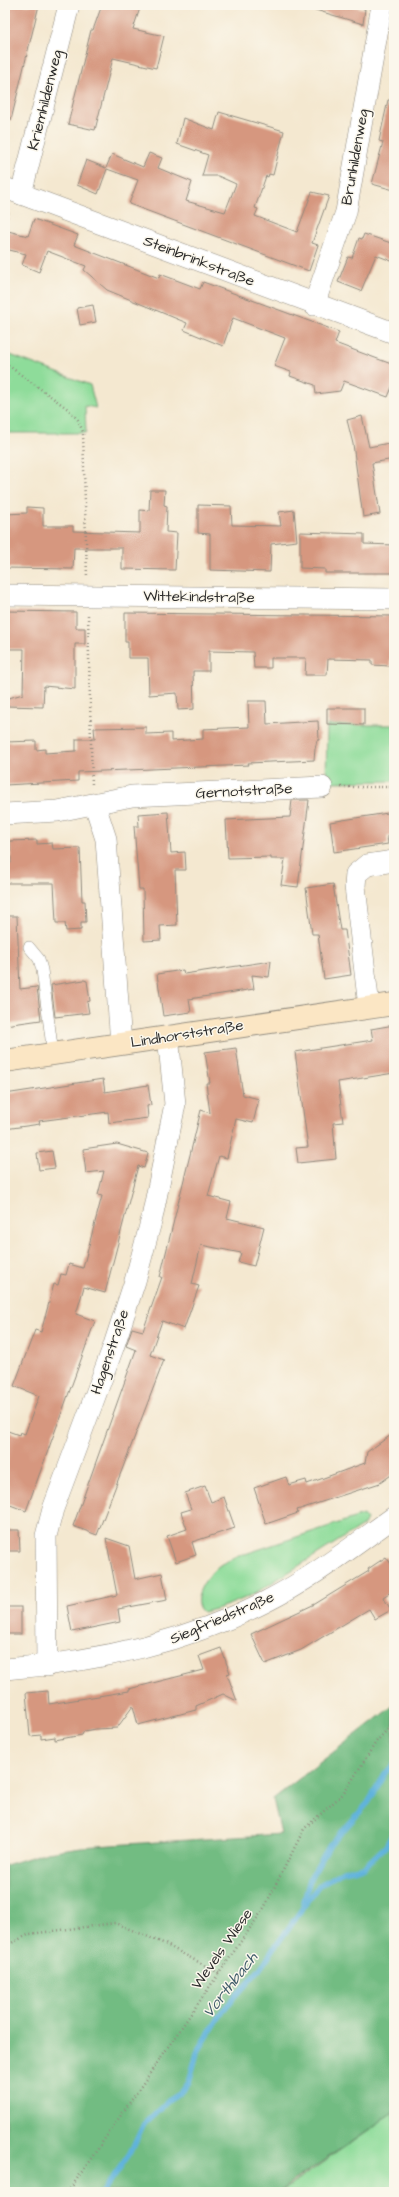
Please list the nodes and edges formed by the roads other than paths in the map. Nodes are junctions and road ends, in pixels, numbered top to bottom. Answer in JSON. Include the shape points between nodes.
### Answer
{"nodes":[{"id":1,"x":68,"y":5,"type":"edge"},
{"id":2,"x":382,"y":5,"type":"edge"},
{"id":3,"x":13,"y":191,"type":"edge"},
{"id":4,"x":314,"y":305,"type":"junction"},
{"id":5,"x":394,"y":333,"type":"edge"},
{"id":6,"x":5,"y":595,"type":"edge"},
{"id":7,"x":394,"y":599,"type":"edge"},
{"id":8,"x":322,"y":787,"type":"road end"},
{"id":9,"x":95,"y":805,"type":"junction"},
{"id":10,"x":5,"y":814,"type":"edge"},
{"id":11,"x":394,"y":861,"type":"edge"},
{"id":12,"x":29,"y":947,"type":"dead end"},
{"id":13,"x":394,"y":1004,"type":"edge"},
{"id":14,"x":369,"y":1007,"type":"junction"},
{"id":15,"x":168,"y":1036,"type":"junction"},
{"id":16,"x":121,"y":1044,"type":"junction"},
{"id":17,"x":53,"y":1054,"type":"junction"},
{"id":18,"x":5,"y":1061,"type":"edge"},
{"id":19,"x":394,"y":1517,"type":"edge"},
{"id":20,"x":47,"y":1666,"type":"junction"},
{"id":21,"x":5,"y":1669,"type":"edge"}],
"edges":[{"from":1,"to":3,"type":"street","name":"Kriemhildenweg"},
{"from":2,"to":4,"type":"street","name":"Brunhildenweg","via":[[346,212]]},
{"from":3,"to":4,"type":"street","name":"Steinbrinkstraße"},
{"from":4,"to":5,"type":"street","name":"Steinbrinkstraße"},
{"from":6,"to":7,"type":"street","name":"Wittekindstraße"},
{"from":8,"to":9,"type":"street","name":"Gernotstraße","via":[[132,796]]},
{"from":9,"to":10,"type":"street","name":"Gernotstraße","via":[[58,811]]},
{"from":9,"to":16,"type":"street","via":[[106,839]]},
{"from":11,"to":14,"type":"street","via":[[367,866],[356,874],[355,886]]},
{"from":12,"to":17,"type":"lane","via":[[39,959],[42,970]]},
{"from":13,"to":14,"type":"street","name":"Lindhorststraße"},
{"from":14,"to":15,"type":"street","name":"Lindhorststraße"},
{"from":15,"to":16,"type":"street","name":"Lindhorststraße"},
{"from":15,"to":20,"type":"street","name":"Hagenstraße","via":[[175,1104],[152,1218],[123,1318],[53,1509],[46,1536]]},
{"from":16,"to":17,"type":"street","name":"Lindhorststraße"},
{"from":17,"to":18,"type":"street","name":"Lindhorststraße"},
{"from":19,"to":20,"type":"street","name":"Siegfriedstraße","via":[[329,1564],[265,1602],[189,1635],[130,1651]]},
{"from":20,"to":21,"type":"street","name":"Siegfriedstraße"}]}
